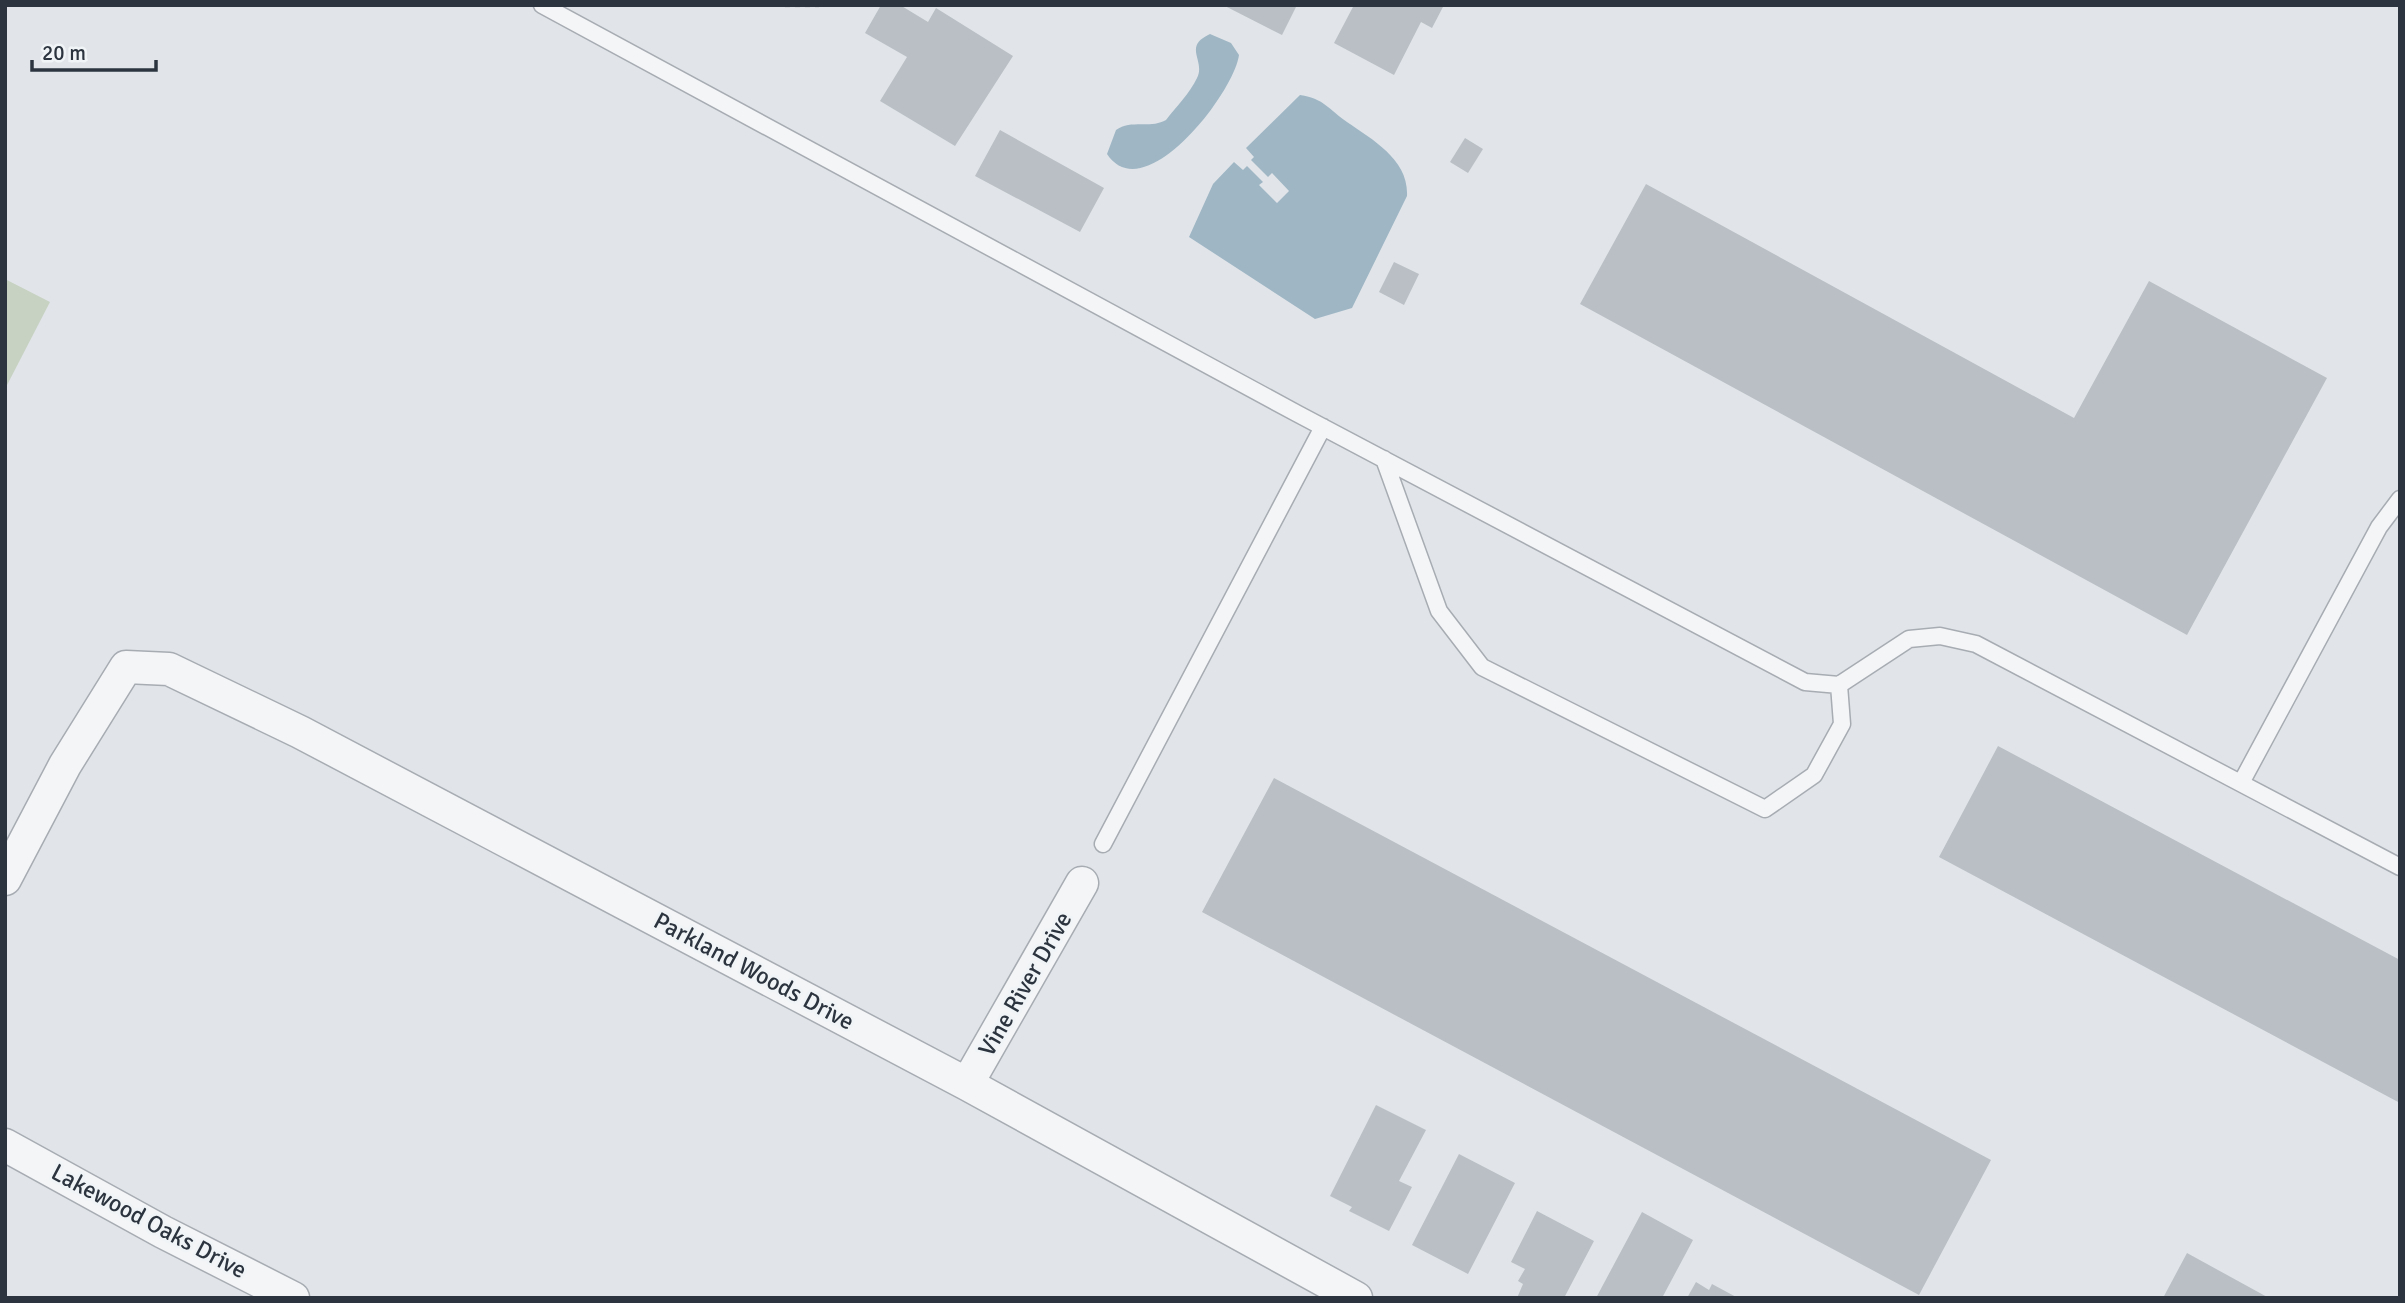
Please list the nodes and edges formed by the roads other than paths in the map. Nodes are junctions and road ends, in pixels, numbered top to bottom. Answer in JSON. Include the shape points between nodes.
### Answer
{"nodes":[{"id":1,"x":542,"y":5,"type":"edge"},
{"id":2,"x":1323,"y":427,"type":"junction"},
{"id":3,"x":1384,"y":460,"type":"junction"},
{"id":4,"x":2400,"y":499,"type":"edge"},
{"id":5,"x":1839,"y":685,"type":"junction"},
{"id":6,"x":2241,"y":783,"type":"junction"},
{"id":7,"x":1103,"y":844,"type":"dead end"},
{"id":8,"x":2400,"y":867,"type":"edge"},
{"id":9,"x":5,"y":878,"type":"edge"},
{"id":10,"x":1082,"y":883,"type":"dead end"},
{"id":11,"x":967,"y":1084,"type":"junction"},
{"id":12,"x":5,"y":1145,"type":"edge"},
{"id":13,"x":292,"y":1298,"type":"edge"},
{"id":14,"x":1356,"y":1298,"type":"edge"}],
"edges":[{"from":1,"to":2,"type":"lane"},
{"from":2,"to":3,"type":"lane"},
{"from":2,"to":7,"type":"lane"},
{"from":3,"to":5,"type":"lane","via":[[1805,682]]},
{"from":3,"to":5,"type":"lane","via":[[1439,611],[1482,667],[1671,764],[1765,809],[1814,775],[1842,724]]},
{"from":4,"to":6,"type":"lane","via":[[2379,527]]},
{"from":5,"to":6,"type":"lane","via":[[1909,639],[1940,636],[1976,644]]},
{"from":6,"to":8,"type":"lane"},
{"from":9,"to":11,"type":"street","name":"Parkland Woods Drive","via":[[65,765],[126,667],[169,669],[300,732]]},
{"from":10,"to":11,"type":"street","name":"Vine River Drive"},
{"from":11,"to":14,"type":"street","name":"Parkland Woods Drive"},
{"from":12,"to":13,"type":"street","name":"Lakewood Oaks Drive"}]}
